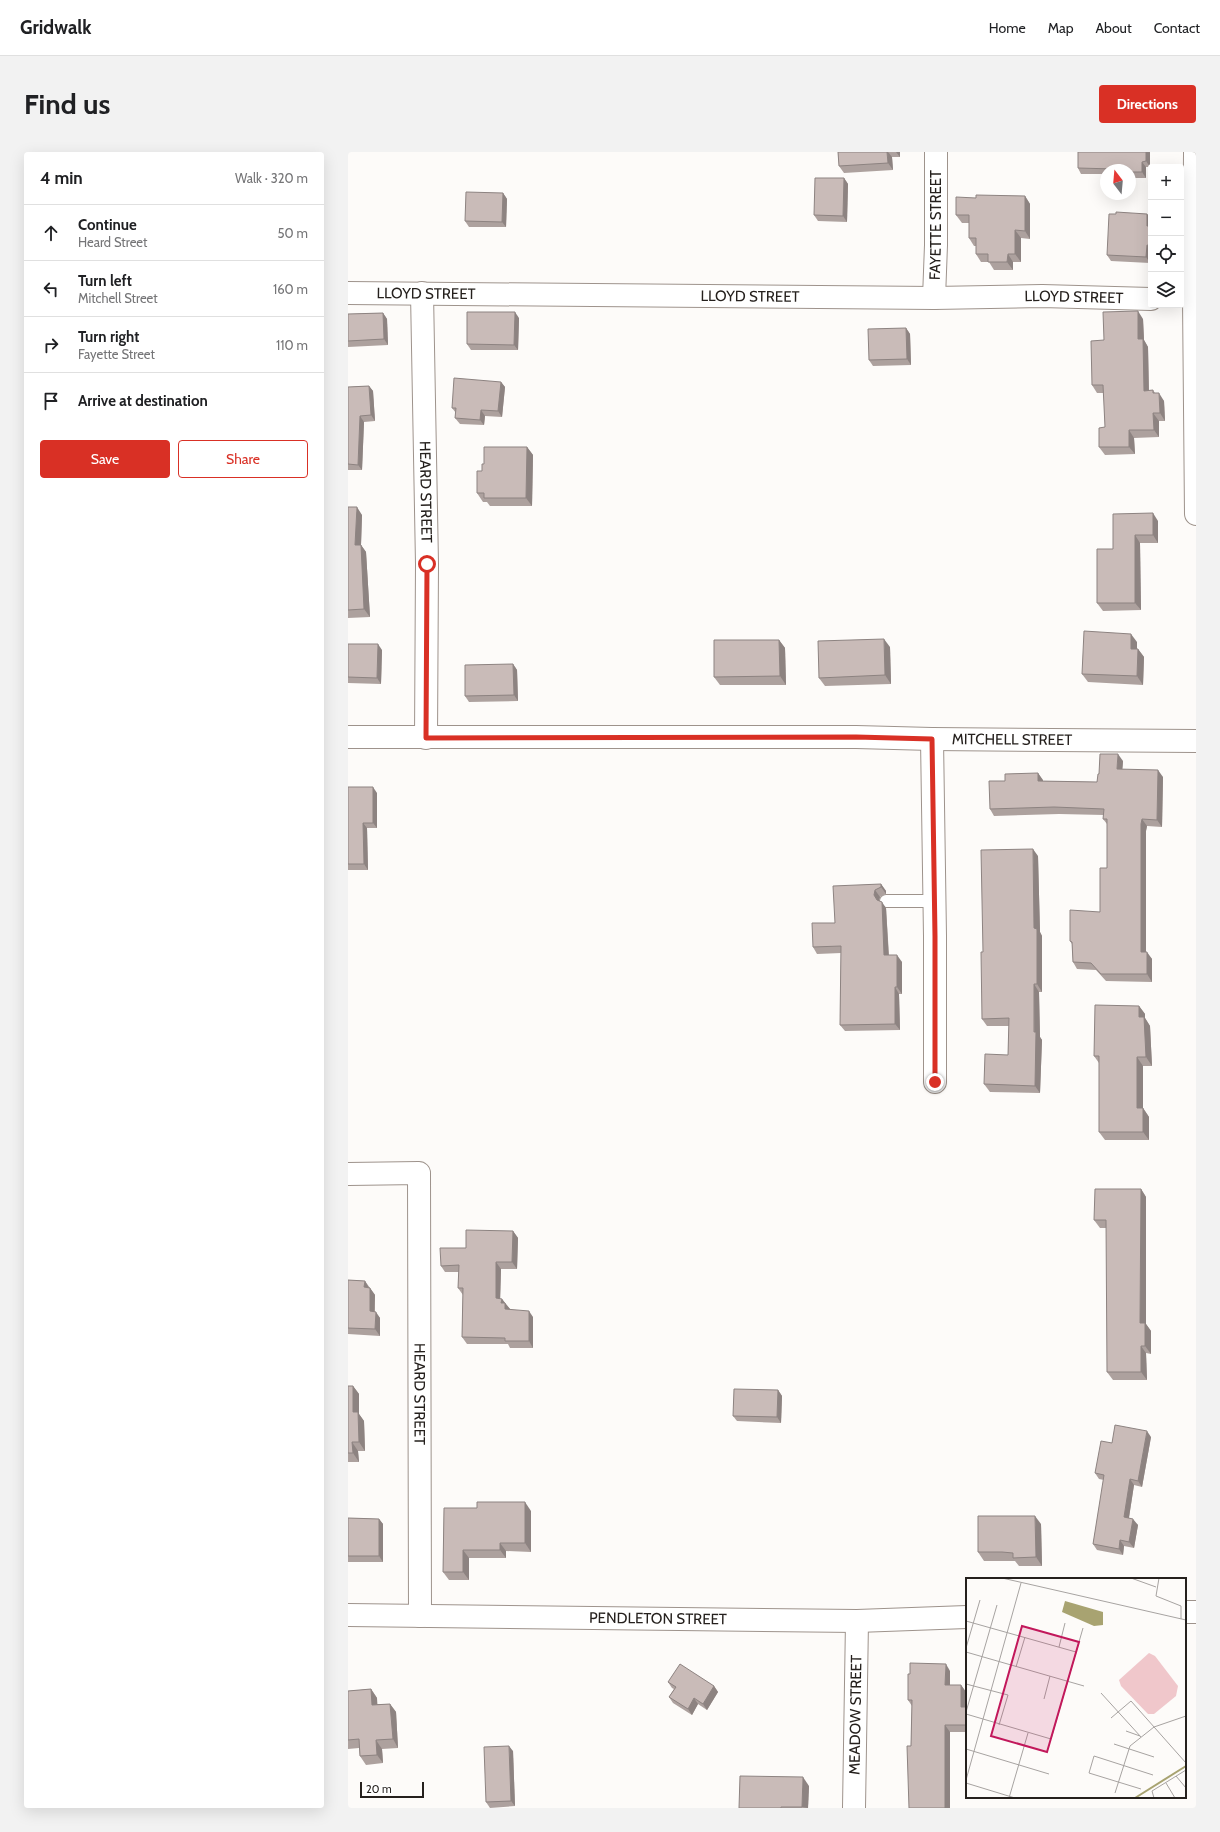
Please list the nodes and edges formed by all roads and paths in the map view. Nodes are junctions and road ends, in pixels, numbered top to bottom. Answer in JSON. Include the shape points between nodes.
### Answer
{"nodes":[{"id":1,"x":936,"y":152,"type":"edge"},
{"id":2,"x":1195,"y":152,"type":"edge"},
{"id":3,"x":348,"y":293,"type":"edge"},
{"id":4,"x":422,"y":293,"type":"junction"},
{"id":5,"x":934,"y":298,"type":"junction"},
{"id":6,"x":1148,"y":299,"type":"edge"},
{"id":7,"x":1188,"y":300,"type":"edge"},
{"id":8,"x":1196,"y":514,"type":"edge"},
{"id":9,"x":348,"y":737,"type":"edge"},
{"id":10,"x":426,"y":738,"type":"junction"},
{"id":11,"x":932,"y":739,"type":"junction"},
{"id":12,"x":1196,"y":741,"type":"edge"},
{"id":13,"x":886,"y":901,"type":"dead end"},
{"id":14,"x":935,"y":901,"type":"junction"},
{"id":15,"x":935,"y":1082,"type":"dead end"},
{"id":16,"x":348,"y":1174,"type":"edge"},
{"id":17,"x":348,"y":1615,"type":"edge"},
{"id":18,"x":420,"y":1616,"type":"junction"},
{"id":19,"x":966,"y":1617,"type":"edge"},
{"id":20,"x":858,"y":1621,"type":"junction"},
{"id":21,"x":854,"y":1808,"type":"edge"}],
"edges":[{"from":1,"to":5,"type":"street","name":"FAYETTE STREET"},
{"from":2,"to":7,"type":"street"},
{"from":3,"to":4,"type":"street","name":"LLOYD STREET"},
{"from":4,"to":5,"type":"street","name":"LLOYD STREET"},
{"from":4,"to":10,"type":"street","name":"HEARD STREET","via":[[427,564]]},
{"from":5,"to":6,"type":"street","name":"LLOYD STREET","via":[[1042,296]]},
{"from":7,"to":8,"type":"street"},
{"from":9,"to":10,"type":"street","name":"MITCHELL STREET"},
{"from":10,"to":11,"type":"street","name":"MITCHELL STREET"},
{"from":11,"to":12,"type":"street","name":"MITCHELL STREET"},
{"from":11,"to":14,"type":"street"},
{"from":13,"to":14,"type":"lane"},
{"from":14,"to":15,"type":"street"},
{"from":16,"to":18,"type":"street","name":"HEARD STREET","via":[[419,1172]]},
{"from":17,"to":18,"type":"street","name":"PENDLETON STREET"},
{"from":18,"to":20,"type":"street","name":"PENDLETON STREET"},
{"from":19,"to":20,"type":"street","name":"PENDLETON STREET"},
{"from":20,"to":21,"type":"street","name":"MEADOW STREET"}]}
